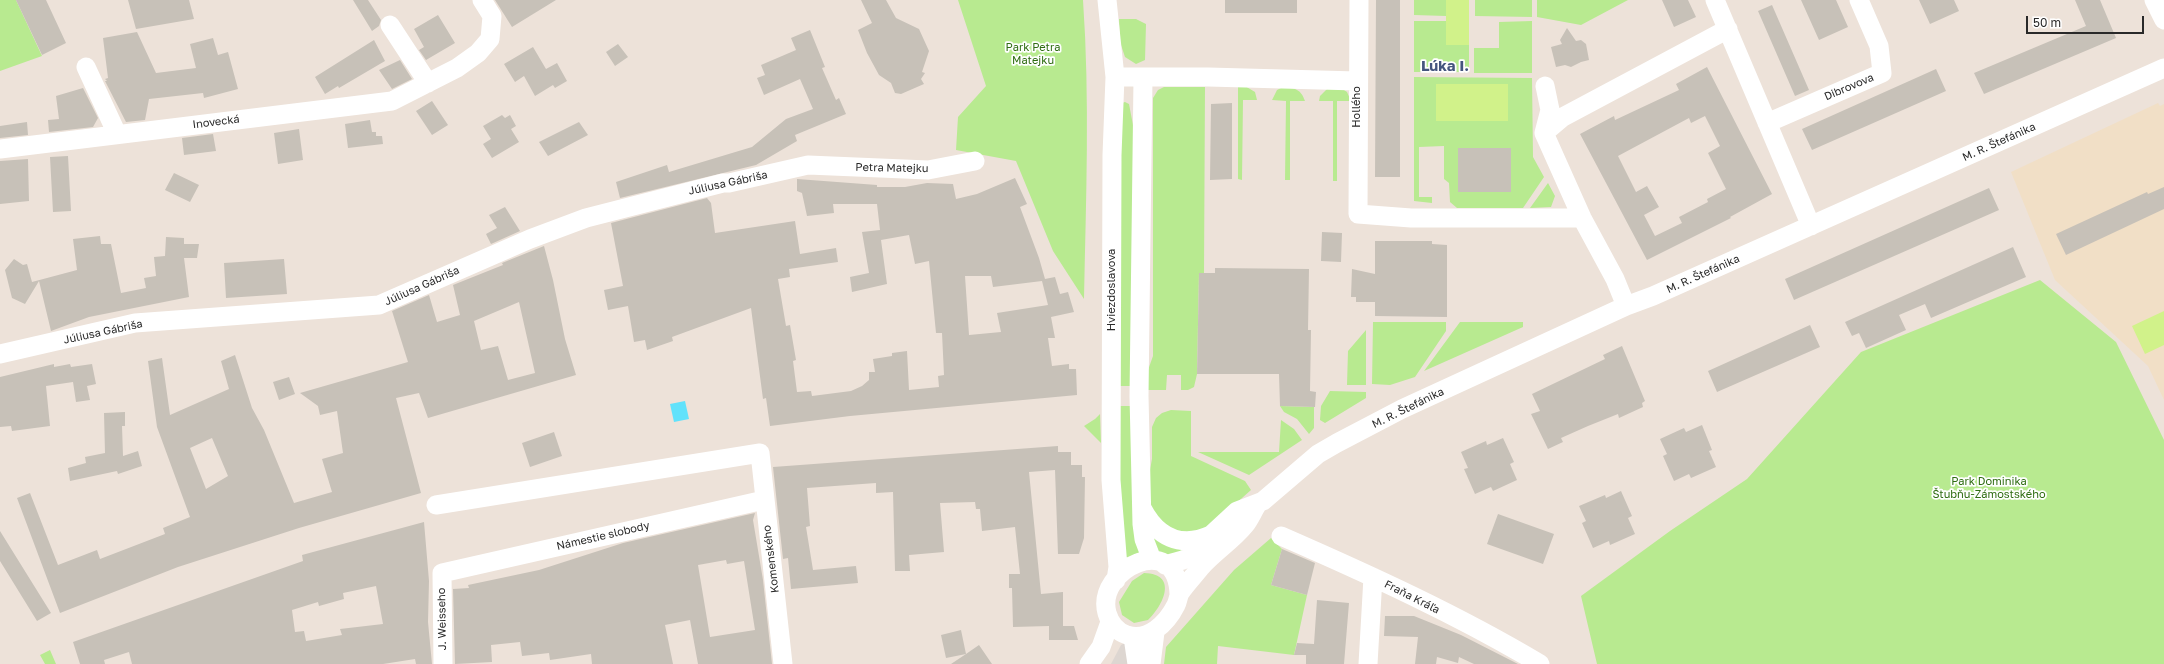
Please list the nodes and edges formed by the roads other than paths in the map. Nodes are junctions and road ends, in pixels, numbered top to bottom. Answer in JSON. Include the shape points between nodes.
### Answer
{"nodes":[{"id":1,"x":482,"y":0,"type":"edge"},
{"id":2,"x":1107,"y":0,"type":"edge"},
{"id":3,"x":1359,"y":0,"type":"edge"},
{"id":4,"x":1715,"y":0,"type":"edge"},
{"id":5,"x":1859,"y":0,"type":"edge"},
{"id":6,"x":2154,"y":0,"type":"edge"},
{"id":7,"x":2164,"y":20,"type":"edge"},
{"id":8,"x":390,"y":25,"type":"dead end"},
{"id":9,"x":1728,"y":29,"type":"junction"},
{"id":10,"x":86,"y":67,"type":"dead end"},
{"id":11,"x":2164,"y":68,"type":"edge"},
{"id":12,"x":1143,"y":78,"type":"junction"},
{"id":13,"x":1357,"y":81,"type":"junction"},
{"id":14,"x":428,"y":83,"type":"junction"},
{"id":15,"x":1114,"y":84,"type":"junction"},
{"id":16,"x":1545,"y":86,"type":"dead end"},
{"id":17,"x":1767,"y":123,"type":"junction"},
{"id":18,"x":1544,"y":133,"type":"junction"},
{"id":19,"x":117,"y":134,"type":"junction"},
{"id":20,"x":0,"y":149,"type":"edge"},
{"id":21,"x":975,"y":161,"type":"dead end"},
{"id":22,"x":808,"y":165,"type":"joint"},
{"id":23,"x":1582,"y":218,"type":"junction"},
{"id":24,"x":1812,"y":226,"type":"junction"},
{"id":25,"x":1626,"y":306,"type":"junction"},
{"id":26,"x":0,"y":354,"type":"edge"},
{"id":27,"x":764,"y":500,"type":"junction"},
{"id":28,"x":436,"y":505,"type":"dead end"},
{"id":29,"x":1257,"y":505,"type":"junction"},
{"id":30,"x":1141,"y":506,"type":"junction"},
{"id":31,"x":1211,"y":535,"type":"junction"},
{"id":32,"x":1281,"y":536,"type":"dead end"},
{"id":33,"x":1159,"y":562,"type":"junction"},
{"id":34,"x":442,"y":574,"type":"joint"},
{"id":35,"x":1373,"y":577,"type":"junction"},
{"id":36,"x":1116,"y":580,"type":"junction"},
{"id":37,"x":1179,"y":594,"type":"junction"},
{"id":38,"x":1122,"y":631,"type":"junction"},
{"id":39,"x":1155,"y":632,"type":"junction"},
{"id":40,"x":443,"y":664,"type":"edge"},
{"id":41,"x":783,"y":664,"type":"edge"},
{"id":42,"x":1089,"y":664,"type":"edge"},
{"id":43,"x":1102,"y":664,"type":"edge"},
{"id":44,"x":1137,"y":664,"type":"edge"},
{"id":45,"x":1151,"y":664,"type":"edge"},
{"id":46,"x":1368,"y":664,"type":"edge"},
{"id":47,"x":1540,"y":664,"type":"edge"}],
"edges":[{"from":1,"to":14,"type":"street","name":"Inovecká","via":[[492,16],[490,39],[478,53]]},
{"from":2,"to":15,"type":"street","name":"Hviezdoslavova"},
{"from":3,"to":13,"type":"street","name":"Hollého"},
{"from":4,"to":9,"type":"street"},
{"from":5,"to":17,"type":"street","name":"Dibrovova","via":[[1879,46],[1882,73]]},
{"from":6,"to":7,"type":"street"},
{"from":8,"to":14,"type":"street"},
{"from":9,"to":17,"type":"street"},
{"from":9,"to":18,"type":"street","via":[[1563,117]]},
{"from":10,"to":19,"type":"street"},
{"from":11,"to":24,"type":"street","name":"M. R. Štefánika"},
{"from":12,"to":13,"type":"street","via":[[1216,77]]},
{"from":12,"to":15,"type":"street"},
{"from":12,"to":30,"type":"street","via":[[1139,396]]},
{"from":13,"to":23,"type":"street","name":"Hollého","via":[[1358,214],[1411,218]]},
{"from":14,"to":19,"type":"street","name":"Inovecká","via":[[392,101]]},
{"from":15,"to":36,"type":"street","name":"Hviezdoslavova","via":[[1111,480],[1118,567]]},
{"from":16,"to":18,"type":"street","via":[[1550,110]]},
{"from":17,"to":24,"type":"street"},
{"from":18,"to":23,"type":"street"},
{"from":19,"to":20,"type":"street","name":"Inovecká"},
{"from":21,"to":22,"type":"street","name":"Petra Matejku","via":[[928,170]]},
{"from":22,"to":26,"type":"street","name":"Júliusa Gábriša","via":[[723,183],[586,218],[530,238],[379,305],[135,323]]},
{"from":23,"to":25,"type":"street","via":[[1615,279]]},
{"from":24,"to":25,"type":"street","name":"M. R. Štefánika"},
{"from":25,"to":29,"type":"street","name":"M. R. Štefánika","via":[[1402,409],[1337,443],[1318,454]]},
{"from":27,"to":28,"type":"street","name":"Komenského","via":[[760,453]]},
{"from":27,"to":34,"type":"street","name":"Námestie slobody"},
{"from":27,"to":41,"type":"street","name":"Komenského"},
{"from":29,"to":31,"type":"street","name":"M. R. Štefánika","via":[[1237,511]]},
{"from":29,"to":37,"type":"street","name":"M. R. Štefánika","via":[[1245,525],[1202,566]]},
{"from":30,"to":31,"type":"street","name":"M. R. Štefánika","via":[[1153,526],[1170,538],[1191,541]]},
{"from":30,"to":33,"type":"street","via":[[1144,539]]},
{"from":31,"to":33,"type":"street","name":"M. R. Štefánika","via":[[1204,545],[1183,560]]},
{"from":32,"to":35,"type":"street","name":"Fraňa Kráľa"},
{"from":33,"to":36,"type":"street","via":[[1136,562]]},
{"from":33,"to":37,"type":"street","via":[[1176,577]]},
{"from":34,"to":40,"type":"street","name":"J. Weisseho"},
{"from":35,"to":46,"type":"street"},
{"from":35,"to":47,"type":"street","name":"Fraňa Kráľa","via":[[1510,646]]},
{"from":36,"to":38,"type":"street","via":[[1109,592],[1107,613]]},
{"from":37,"to":39,"type":"street","via":[[1176,604]]},
{"from":38,"to":39,"type":"street","via":[[1147,635]]},
{"from":38,"to":42,"type":"street","via":[[1101,647]]},
{"from":38,"to":43,"type":"street"},
{"from":38,"to":44,"type":"street"},
{"from":39,"to":45,"type":"street"}]}
